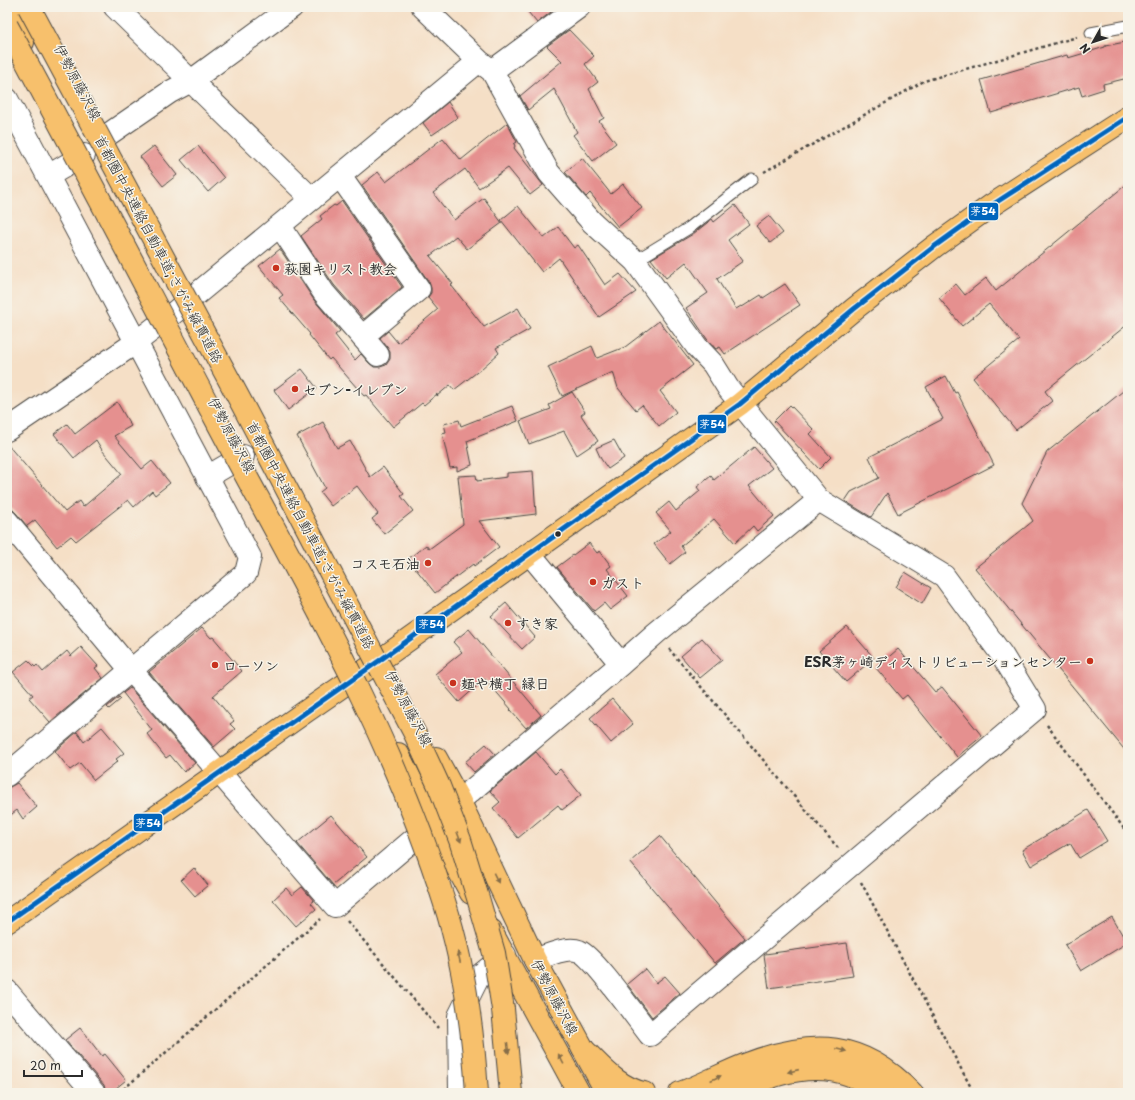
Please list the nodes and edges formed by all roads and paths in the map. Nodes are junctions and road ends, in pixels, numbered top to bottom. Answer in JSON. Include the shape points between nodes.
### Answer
{"nodes":[{"id":1,"x":29,"y":7,"type":"edge"},
{"id":2,"x":37,"y":7,"type":"edge"},
{"id":3,"x":115,"y":7,"type":"edge"},
{"id":4,"x":292,"y":7,"type":"edge"},
{"id":5,"x":422,"y":7,"type":"edge"},
{"id":6,"x":579,"y":7,"type":"edge"},
{"id":7,"x":7,"y":11,"type":"edge"},
{"id":8,"x":7,"y":26,"type":"edge"},
{"id":9,"x":1128,"y":26,"type":"edge"},
{"id":10,"x":1091,"y":33,"type":"joint"},
{"id":11,"x":485,"y":66,"type":"junction"},
{"id":12,"x":191,"y":81,"type":"junction"},
{"id":13,"x":7,"y":99,"type":"edge"},
{"id":14,"x":1128,"y":117,"type":"edge"},
{"id":15,"x":106,"y":136,"type":"junction"},
{"id":16,"x":84,"y":155,"type":"junction"},
{"id":17,"x":48,"y":176,"type":"junction"},
{"id":18,"x":340,"y":176,"type":"junction"},
{"id":19,"x":752,"y":179,"type":"joint"},
{"id":20,"x":312,"y":199,"type":"junction"},
{"id":21,"x":280,"y":226,"type":"junction"},
{"id":22,"x":635,"y":261,"type":"junction"},
{"id":23,"x":193,"y":297,"type":"junction"},
{"id":24,"x":170,"y":316,"type":"junction"},
{"id":25,"x":362,"y":337,"type":"junction"},
{"id":26,"x":135,"y":342,"type":"junction"},
{"id":27,"x":378,"y":355,"type":"dead end"},
{"id":28,"x":740,"y":404,"type":"junction"},
{"id":29,"x":7,"y":430,"type":"edge"},
{"id":30,"x":243,"y":456,"type":"junction"},
{"id":31,"x":207,"y":477,"type":"junction"},
{"id":32,"x":819,"y":500,"type":"junction"},
{"id":33,"x":7,"y":521,"type":"edge"},
{"id":34,"x":530,"y":554,"type":"junction"},
{"id":35,"x":656,"y":633,"type":"junction"},
{"id":36,"x":383,"y":658,"type":"junction"},
{"id":37,"x":622,"y":664,"type":"junction"},
{"id":38,"x":130,"y":669,"type":"junction"},
{"id":39,"x":359,"y":675,"type":"junction"},
{"id":40,"x":1035,"y":709,"type":"junction"},
{"id":41,"x":220,"y":772,"type":"junction"},
{"id":42,"x":7,"y":775,"type":"edge"},
{"id":43,"x":459,"y":800,"type":"junction"},
{"id":44,"x":432,"y":822,"type":"junction"},
{"id":45,"x":1128,"y":834,"type":"edge"},
{"id":46,"x":852,"y":865,"type":"junction"},
{"id":47,"x":334,"y":906,"type":"junction"},
{"id":48,"x":7,"y":922,"type":"edge"},
{"id":49,"x":505,"y":955,"type":"junction"},
{"id":50,"x":535,"y":960,"type":"junction"},
{"id":51,"x":7,"y":991,"type":"edge"},
{"id":52,"x":440,"y":1031,"type":"dead end"},
{"id":53,"x":583,"y":1049,"type":"junction"},
{"id":54,"x":94,"y":1093,"type":"edge"},
{"id":55,"x":119,"y":1093,"type":"edge"},
{"id":56,"x":460,"y":1093,"type":"edge"},
{"id":57,"x":476,"y":1093,"type":"edge"},
{"id":58,"x":511,"y":1093,"type":"edge"},
{"id":59,"x":579,"y":1093,"type":"edge"},
{"id":60,"x":607,"y":1093,"type":"edge"},
{"id":61,"x":644,"y":1093,"type":"edge"},
{"id":62,"x":680,"y":1093,"type":"edge"},
{"id":63,"x":729,"y":1093,"type":"edge"},
{"id":64,"x":882,"y":1093,"type":"edge"},
{"id":65,"x":912,"y":1093,"type":"edge"},
{"id":66,"x":974,"y":1093,"type":"edge"}],
"edges":[{"from":1,"to":58,"type":"main road","name":"首都圏中央連絡自動車道;さがみ縦貫道路","one_way":true,"bridge":true,"via":[[246,411],[415,734],[460,840],[494,953],[503,1009]]},
{"from":2,"to":15,"type":"main road","name":"伊勢原藤沢線"},
{"from":3,"to":12,"type":"street"},
{"from":4,"to":12,"type":"street"},
{"from":5,"to":11,"type":"street"},
{"from":6,"to":11,"type":"street"},
{"from":7,"to":16,"type":"main road","name":"伊勢原藤沢線"},
{"from":57,"to":8,"type":"main road","name":"首都圏中央連絡自動車道;さがみ縦貫道路","one_way":true,"bridge":true,"via":[[468,1011],[460,961],[449,917],[426,848],[387,751],[332,637]]},
{"from":9,"to":10,"type":"lane"},
{"from":10,"to":19,"type":"path","via":[[924,81]]},
{"from":11,"to":18,"type":"street"},
{"from":11,"to":22,"type":"street","via":[[549,173],[592,222]]},
{"from":12,"to":15,"type":"street","via":[[170,92]]},
{"from":12,"to":20,"type":"street"},
{"from":13,"to":17,"type":"street"},
{"from":14,"to":28,"type":"main road","via":[[992,205],[935,246],[854,309]]},
{"from":15,"to":23,"type":"main road","name":"伊勢原藤沢線"},
{"from":16,"to":17,"type":"street"},
{"from":16,"to":24,"type":"main road","name":"伊勢原藤沢線"},
{"from":17,"to":26,"type":"street"},
{"from":18,"to":20,"type":"street"},
{"from":18,"to":25,"type":"street","via":[[419,289]]},
{"from":19,"to":22,"type":"lane","via":[[689,228]]},
{"from":20,"to":21,"type":"street"},
{"from":21,"to":23,"type":"street"},
{"from":21,"to":25,"type":"street","via":[[324,293]]},
{"from":22,"to":28,"type":"street"},
{"from":23,"to":24,"type":"street"},
{"from":23,"to":36,"type":"main road","name":"伊勢原藤沢線"},
{"from":24,"to":26,"type":"street"},
{"from":24,"to":30,"type":"main road","name":"伊勢原藤沢線"},
{"from":25,"to":27,"type":"street"},
{"from":26,"to":29,"type":"street"},
{"from":26,"to":31,"type":"street"},
{"from":28,"to":32,"type":"street"},
{"from":28,"to":34,"type":"main road"},
{"from":30,"to":31,"type":"street"},
{"from":30,"to":39,"type":"main road","name":"伊勢原藤沢線"},
{"from":31,"to":38,"type":"street","via":[[250,557],[246,573]]},
{"from":32,"to":35,"type":"street"},
{"from":32,"to":40,"type":"street","via":[[944,576],[1002,655]]},
{"from":33,"to":38,"type":"street"},
{"from":34,"to":36,"type":"main road"},
{"from":34,"to":37,"type":"street"},
{"from":35,"to":37,"type":"street"},
{"from":35,"to":46,"type":"path"},
{"from":36,"to":39,"type":"main road"},
{"from":36,"to":43,"type":"main road","name":"伊勢原藤沢線"},
{"from":37,"to":43,"type":"street"},
{"from":38,"to":41,"type":"street"},
{"from":38,"to":42,"type":"street"},
{"from":39,"to":41,"type":"main road"},
{"from":39,"to":44,"type":"main road","name":"伊勢原藤沢線"},
{"from":40,"to":45,"type":"path"},
{"from":40,"to":46,"type":"street"},
{"from":41,"to":47,"type":"street"},
{"from":41,"to":48,"type":"main road"},
{"from":43,"to":44,"type":"street"},
{"from":43,"to":50,"type":"main road","name":"伊勢原藤沢線","one_way":true},
{"from":44,"to":47,"type":"street"},
{"from":44,"to":49,"type":"main road","name":"伊勢原藤沢線"},
{"from":46,"to":50,"type":"street","via":[[650,1035],[593,962],[579,951],[564,950]]},
{"from":46,"to":66,"type":"path"},
{"from":47,"to":52,"type":"path"},
{"from":47,"to":55,"type":"path"},
{"from":49,"to":56,"type":"street","via":[[479,976],[459,1016]]},
{"from":59,"to":49,"type":"main road","name":"伊勢原藤沢線","one_way":true},
{"from":50,"to":53,"type":"main road","name":"伊勢原藤沢線"},
{"from":51,"to":54,"type":"street"},
{"from":53,"to":60,"type":"main road","name":"伊勢原藤沢線"},
{"from":53,"to":61,"type":"main road","via":[[619,1084]]},
{"from":62,"to":65,"type":"main road","one_way":true,"via":[[768,1056],[815,1048],[838,1049],[881,1066],[898,1078]]},
{"from":64,"to":63,"type":"main road","one_way":true,"via":[[862,1079],[815,1068],[771,1077]]}]}
